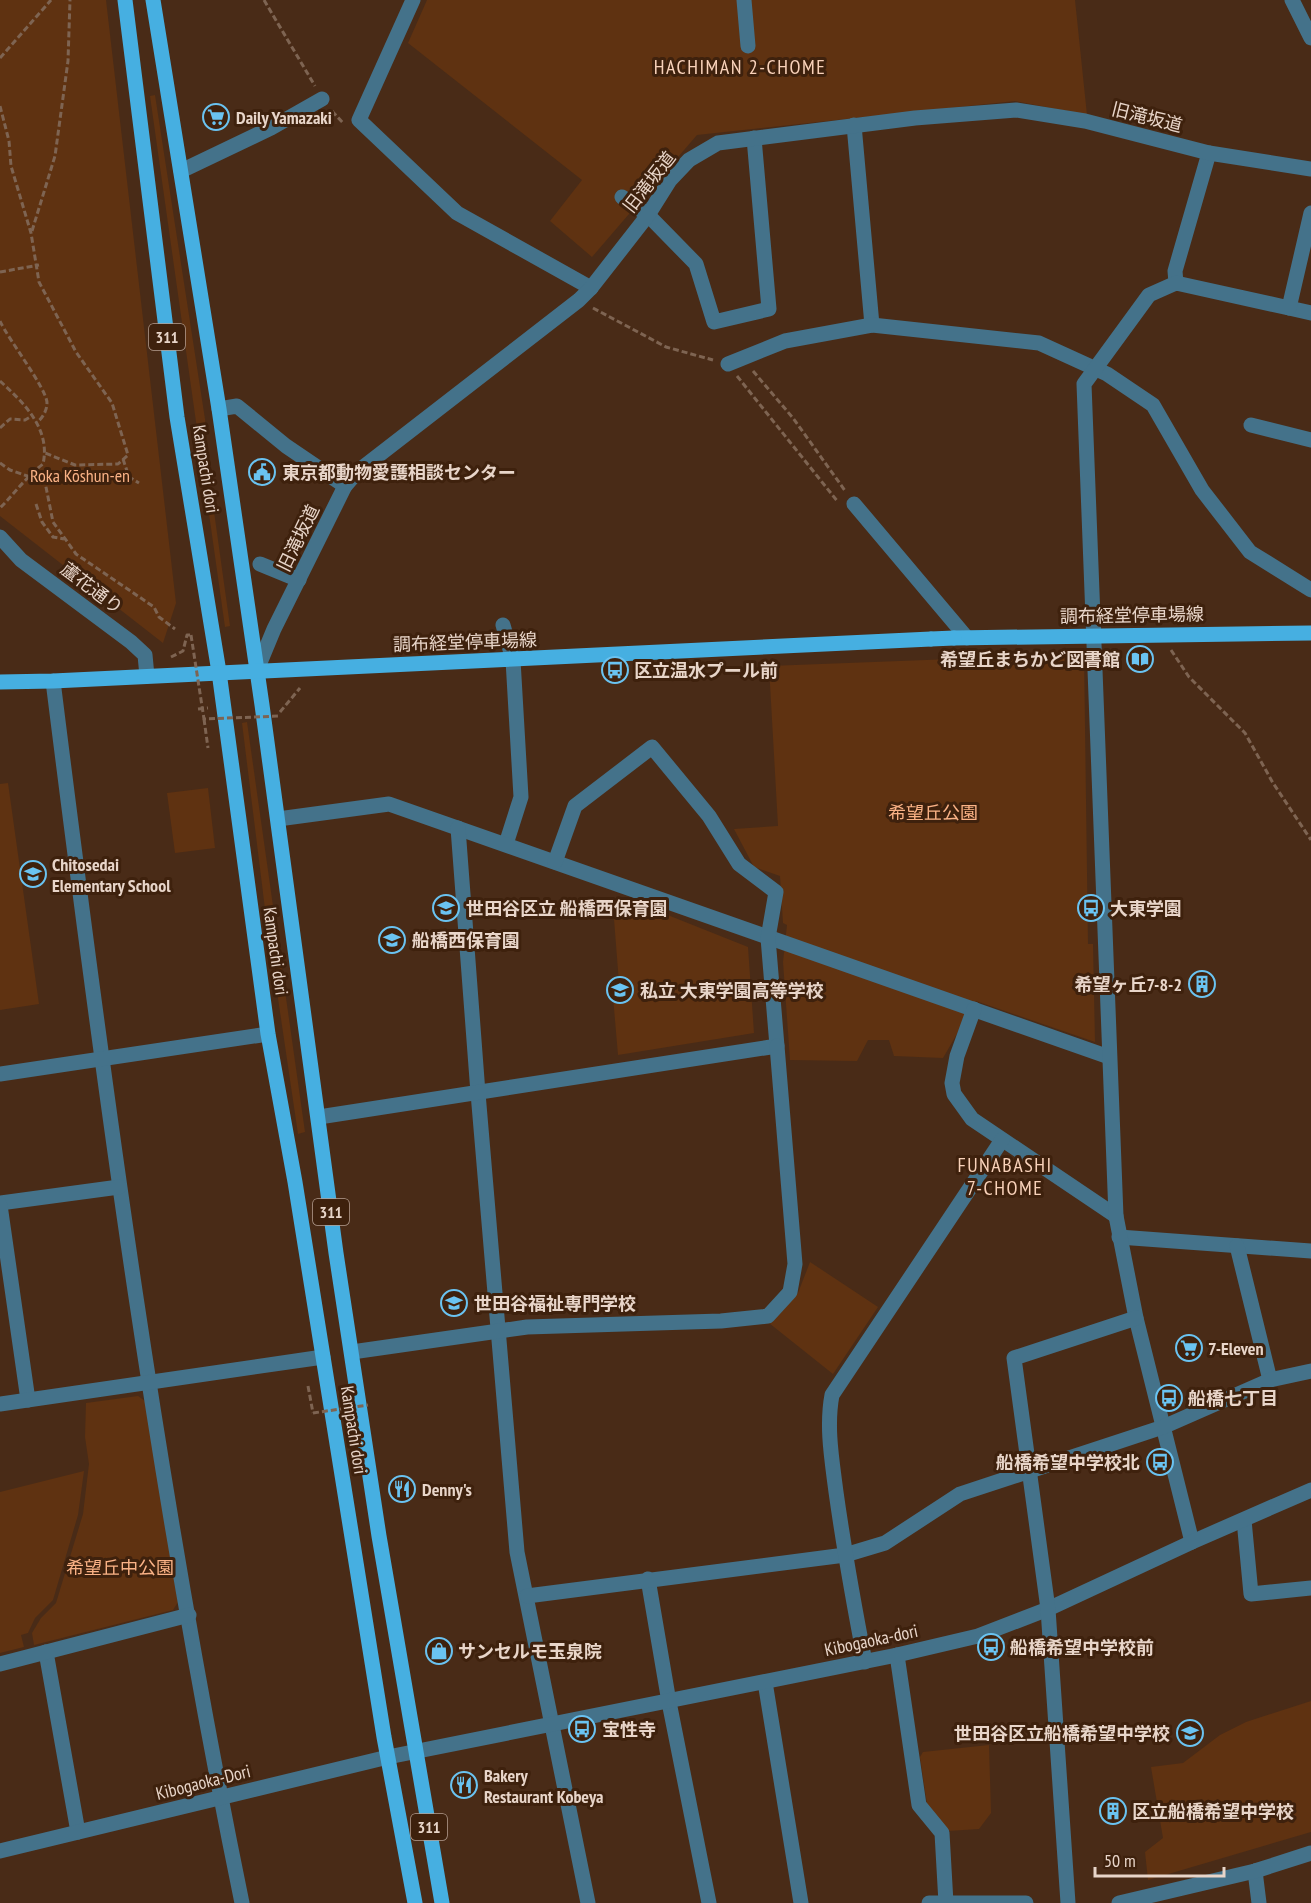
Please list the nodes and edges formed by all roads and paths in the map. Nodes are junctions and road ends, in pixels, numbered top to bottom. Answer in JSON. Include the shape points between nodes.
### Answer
{"nodes":[{"id":1,"x":51,"y":0,"type":"edge"},
{"id":2,"x":70,"y":0,"type":"edge"},
{"id":3,"x":125,"y":0,"type":"edge"},
{"id":4,"x":153,"y":0,"type":"edge"},
{"id":5,"x":264,"y":0,"type":"edge"},
{"id":6,"x":413,"y":0,"type":"edge"},
{"id":7,"x":744,"y":0,"type":"edge"},
{"id":8,"x":1293,"y":0,"type":"edge"},
{"id":9,"x":1311,"y":38,"type":"edge"},
{"id":10,"x":748,"y":46,"type":"dead end"},
{"id":11,"x":0,"y":58,"type":"edge"},
{"id":12,"x":322,"y":99,"type":"junction"},
{"id":13,"x":0,"y":106,"type":"edge"},
{"id":14,"x":343,"y":123,"type":"dead end"},
{"id":15,"x":854,"y":125,"type":"junction"},
{"id":16,"x":754,"y":138,"type":"junction"},
{"id":17,"x":1209,"y":153,"type":"junction"},
{"id":18,"x":1311,"y":169,"type":"edge"},
{"id":19,"x":181,"y":171,"type":"junction"},
{"id":20,"x":622,"y":196,"type":"dead end"},
{"id":21,"x":1311,"y":213,"type":"edge"},
{"id":22,"x":648,"y":215,"type":"junction"},
{"id":23,"x":31,"y":233,"type":"junction"},
{"id":24,"x":39,"y":265,"type":"junction"},
{"id":25,"x":0,"y":272,"type":"edge"},
{"id":26,"x":1176,"y":283,"type":"junction"},
{"id":27,"x":591,"y":288,"type":"junction"},
{"id":28,"x":579,"y":300,"type":"junction"},
{"id":29,"x":1289,"y":308,"type":"junction"},
{"id":30,"x":1311,"y":313,"type":"edge"},
{"id":31,"x":0,"y":321,"type":"edge"},
{"id":32,"x":872,"y":325,"type":"junction"},
{"id":33,"x":735,"y":361,"type":"junction"},
{"id":34,"x":1095,"y":369,"type":"junction"},
{"id":35,"x":0,"y":381,"type":"edge"},
{"id":36,"x":219,"y":409,"type":"junction"},
{"id":37,"x":32,"y":416,"type":"junction"},
{"id":38,"x":36,"y":423,"type":"junction"},
{"id":39,"x":1251,"y":424,"type":"dead end"},
{"id":40,"x":0,"y":428,"type":"edge"},
{"id":41,"x":1311,"y":440,"type":"edge"},
{"id":42,"x":45,"y":453,"type":"junction"},
{"id":43,"x":123,"y":459,"type":"junction"},
{"id":44,"x":0,"y":463,"type":"edge"},
{"id":45,"x":27,"y":476,"type":"junction"},
{"id":46,"x":139,"y":483,"type":"dead end"},
{"id":47,"x":345,"y":486,"type":"junction"},
{"id":48,"x":36,"y":504,"type":"dead end"},
{"id":49,"x":849,"y":506,"type":"junction"},
{"id":50,"x":0,"y":508,"type":"edge"},
{"id":51,"x":0,"y":537,"type":"edge"},
{"id":52,"x":66,"y":539,"type":"junction"},
{"id":53,"x":260,"y":564,"type":"dead end"},
{"id":54,"x":299,"y":580,"type":"junction"},
{"id":55,"x":1311,"y":590,"type":"edge"},
{"id":56,"x":503,"y":625,"type":"dead end"},
{"id":57,"x":175,"y":629,"type":"dead end"},
{"id":58,"x":1311,"y":633,"type":"edge"},
{"id":59,"x":1165,"y":634,"type":"junction"},
{"id":60,"x":1095,"y":635,"type":"junction"},
{"id":61,"x":960,"y":638,"type":"junction"},
{"id":62,"x":171,"y":657,"type":"dead end"},
{"id":63,"x":513,"y":660,"type":"junction"},
{"id":64,"x":257,"y":670,"type":"junction"},
{"id":65,"x":219,"y":672,"type":"junction"},
{"id":66,"x":147,"y":676,"type":"junction"},
{"id":67,"x":52,"y":681,"type":"junction"},
{"id":68,"x":0,"y":682,"type":"edge"},
{"id":69,"x":300,"y":688,"type":"dead end"},
{"id":70,"x":204,"y":719,"type":"junction"},
{"id":71,"x":208,"y":748,"type":"dead end"},
{"id":72,"x":278,"y":819,"type":"junction"},
{"id":73,"x":458,"y":828,"type":"junction"},
{"id":74,"x":1311,"y":840,"type":"edge"},
{"id":75,"x":506,"y":844,"type":"junction"},
{"id":76,"x":555,"y":862,"type":"junction"},
{"id":77,"x":768,"y":938,"type":"junction"},
{"id":78,"x":974,"y":1010,"type":"junction"},
{"id":79,"x":268,"y":1034,"type":"junction"},
{"id":80,"x":777,"y":1046,"type":"junction"},
{"id":81,"x":1109,"y":1057,"type":"junction"},
{"id":82,"x":102,"y":1059,"type":"junction"},
{"id":83,"x":0,"y":1074,"type":"edge"},
{"id":84,"x":478,"y":1093,"type":"junction"},
{"id":85,"x":319,"y":1117,"type":"junction"},
{"id":86,"x":1002,"y":1140,"type":"junction"},
{"id":87,"x":119,"y":1186,"type":"junction"},
{"id":88,"x":0,"y":1204,"type":"edge"},
{"id":89,"x":1116,"y":1216,"type":"junction"},
{"id":90,"x":1119,"y":1237,"type":"junction"},
{"id":91,"x":1237,"y":1245,"type":"junction"},
{"id":92,"x":1311,"y":1251,"type":"edge"},
{"id":93,"x":1136,"y":1318,"type":"junction"},
{"id":94,"x":498,"y":1329,"type":"junction"},
{"id":95,"x":352,"y":1352,"type":"junction"},
{"id":96,"x":323,"y":1357,"type":"junction"},
{"id":97,"x":1311,"y":1371,"type":"edge"},
{"id":98,"x":1270,"y":1380,"type":"junction"},
{"id":99,"x":149,"y":1384,"type":"junction"},
{"id":100,"x":308,"y":1386,"type":"dead end"},
{"id":101,"x":28,"y":1400,"type":"junction"},
{"id":102,"x":0,"y":1404,"type":"edge"},
{"id":103,"x":368,"y":1405,"type":"dead end"},
{"id":104,"x":1163,"y":1427,"type":"junction"},
{"id":105,"x":1030,"y":1473,"type":"junction"},
{"id":106,"x":1311,"y":1490,"type":"edge"},
{"id":107,"x":1244,"y":1520,"type":"junction"},
{"id":108,"x":1192,"y":1542,"type":"junction"},
{"id":109,"x":845,"y":1555,"type":"junction"},
{"id":110,"x":648,"y":1579,"type":"junction"},
{"id":111,"x":1311,"y":1588,"type":"edge"},
{"id":112,"x":527,"y":1596,"type":"junction"},
{"id":113,"x":1048,"y":1609,"type":"junction"},
{"id":114,"x":189,"y":1615,"type":"junction"},
{"id":115,"x":46,"y":1652,"type":"junction"},
{"id":116,"x":897,"y":1655,"type":"junction"},
{"id":117,"x":865,"y":1662,"type":"junction"},
{"id":118,"x":0,"y":1664,"type":"edge"},
{"id":119,"x":765,"y":1682,"type":"junction"},
{"id":120,"x":669,"y":1702,"type":"junction"},
{"id":121,"x":550,"y":1725,"type":"junction"},
{"id":122,"x":415,"y":1752,"type":"junction"},
{"id":123,"x":388,"y":1757,"type":"junction"},
{"id":124,"x":221,"y":1798,"type":"junction"},
{"id":125,"x":78,"y":1832,"type":"junction"},
{"id":126,"x":0,"y":1851,"type":"edge"},
{"id":127,"x":1311,"y":1853,"type":"edge"},
{"id":128,"x":1255,"y":1871,"type":"junction"},
{"id":129,"x":242,"y":1903,"type":"edge"},
{"id":130,"x":415,"y":1903,"type":"edge"},
{"id":131,"x":442,"y":1903,"type":"edge"},
{"id":132,"x":588,"y":1903,"type":"edge"},
{"id":133,"x":709,"y":1903,"type":"edge"},
{"id":134,"x":801,"y":1903,"type":"edge"},
{"id":135,"x":929,"y":1903,"type":"edge"},
{"id":136,"x":946,"y":1903,"type":"edge"},
{"id":137,"x":991,"y":1903,"type":"edge"},
{"id":138,"x":1026,"y":1903,"type":"edge"},
{"id":139,"x":1068,"y":1903,"type":"edge"},
{"id":140,"x":1119,"y":1903,"type":"edge"},
{"id":141,"x":1259,"y":1903,"type":"edge"}],
"edges":[{"from":1,"to":11,"type":"path"},
{"from":2,"to":23,"type":"path","via":[[68,61],[55,156]]},
{"from":3,"to":65,"type":"main road","name":"Kampachi dori","number":"311","via":[[177,417]]},
{"from":4,"to":19,"type":"main road","name":"Kampachi dori","number":"311"},
{"from":5,"to":12,"type":"path"},
{"from":6,"to":27,"type":"street","via":[[358,120],[458,213]]},
{"from":7,"to":10,"type":"street"},
{"from":8,"to":9,"type":"street"},
{"from":12,"to":14,"type":"path"},
{"from":12,"to":19,"type":"street"},
{"from":13,"to":23,"type":"path","via":[[11,166]]},
{"from":15,"to":16,"type":"street","name":"旧滝坂道"},
{"from":15,"to":17,"type":"street","name":"旧滝坂道","via":[[1016,110],[1085,121]]},
{"from":15,"to":32,"type":"street"},
{"from":16,"to":22,"type":"street","name":"旧滝坂道","via":[[718,143],[689,160],[670,180]]},
{"from":16,"to":22,"type":"street","via":[[769,309],[714,322],[696,264]]},
{"from":17,"to":18,"type":"street","name":"旧滝坂道"},
{"from":17,"to":26,"type":"street","via":[[1175,271]]},
{"from":19,"to":36,"type":"main road","name":"Kampachi dori","number":"311"},
{"from":20,"to":22,"type":"street"},
{"from":21,"to":29,"type":"street"},
{"from":22,"to":27,"type":"street","name":"旧滝坂道"},
{"from":23,"to":24,"type":"path"},
{"from":24,"to":25,"type":"path"},
{"from":24,"to":43,"type":"path","via":[[39,282],[76,352],[112,403],[128,455]]},
{"from":26,"to":29,"type":"street"},
{"from":26,"to":34,"type":"street","via":[[1149,295]]},
{"from":27,"to":28,"type":"street","name":"旧滝坂道"},
{"from":28,"to":33,"type":"path","via":[[666,348]]},
{"from":28,"to":47,"type":"street","name":"旧滝坂道","via":[[357,472]]},
{"from":29,"to":30,"type":"street"},
{"from":31,"to":38,"type":"path","via":[[43,390],[47,403]]},
{"from":32,"to":33,"type":"street","via":[[784,341]]},
{"from":32,"to":34,"type":"street","via":[[1039,343]]},
{"from":33,"to":49,"type":"path"},
{"from":33,"to":49,"type":"path","via":[[793,418]]},
{"from":34,"to":55,"type":"street","via":[[1153,405],[1202,490],[1250,552]]},
{"from":34,"to":60,"type":"street","via":[[1084,384]]},
{"from":35,"to":37,"type":"path"},
{"from":36,"to":47,"type":"street","via":[[237,406]]},
{"from":36,"to":64,"type":"main road","name":"Kampachi dori","number":"311"},
{"from":37,"to":38,"type":"path"},
{"from":37,"to":40,"type":"path","via":[[25,420],[10,418]]},
{"from":38,"to":42,"type":"path"},
{"from":39,"to":41,"type":"street"},
{"from":42,"to":43,"type":"path","via":[[75,465],[118,464]]},
{"from":42,"to":45,"type":"path","via":[[43,464]]},
{"from":43,"to":46,"type":"path","via":[[129,477]]},
{"from":44,"to":45,"type":"path"},
{"from":45,"to":50,"type":"path","via":[[24,485]]},
{"from":45,"to":52,"type":"path","via":[[45,482],[54,522]]},
{"from":47,"to":54,"type":"street","name":"旧滝坂道"},
{"from":48,"to":52,"type":"path","via":[[53,537]]},
{"from":49,"to":61,"type":"street"},
{"from":51,"to":66,"type":"street","name":"蘆花通り","via":[[21,560],[145,655]]},
{"from":52,"to":57,"type":"path","via":[[76,554],[154,607],[159,617]]},
{"from":53,"to":54,"type":"street"},
{"from":54,"to":64,"type":"street","name":"旧滝坂道"},
{"from":56,"to":63,"type":"street"},
{"from":58,"to":59,"type":"main road","name":"調布経堂停車場線"},
{"from":59,"to":60,"type":"main road","name":"調布経堂停車場線"},
{"from":59,"to":74,"type":"path","via":[[1188,677],[1245,733]]},
{"from":60,"to":61,"type":"main road","name":"調布経堂停車場線"},
{"from":60,"to":81,"type":"street"},
{"from":61,"to":63,"type":"main road","name":"調布経堂停車場線","bridge":true},
{"from":62,"to":70,"type":"path","bridge":true,"via":[[183,651],[187,635],[191,635]]},
{"from":63,"to":64,"type":"main road","name":"調布経堂停車場線"},
{"from":63,"to":75,"type":"street","via":[[521,797]]},
{"from":64,"to":65,"type":"main road","name":"調布経堂停車場線"},
{"from":64,"to":72,"type":"main road","name":"Kampachi dori","number":"311"},
{"from":65,"to":66,"type":"main road","name":"調布経堂停車場線"},
{"from":65,"to":79,"type":"main road","name":"Kampachi dori","number":"311"},
{"from":66,"to":67,"type":"main road","name":"調布経堂停車場線"},
{"from":67,"to":68,"type":"main road","name":"調布経堂停車場線"},
{"from":67,"to":82,"type":"street"},
{"from":69,"to":70,"type":"path","bridge":true,"via":[[280,710],[280,716]]},
{"from":70,"to":71,"type":"path"},
{"from":72,"to":73,"type":"street","via":[[389,804]]},
{"from":72,"to":85,"type":"main road","name":"Kampachi dori","number":"311"},
{"from":73,"to":75,"type":"street"},
{"from":73,"to":84,"type":"street"},
{"from":75,"to":76,"type":"street"},
{"from":76,"to":77,"type":"street"},
{"from":76,"to":77,"type":"street","via":[[575,806],[652,747],[709,816],[739,864],[776,892]]},
{"from":77,"to":78,"type":"street"},
{"from":77,"to":80,"type":"street"},
{"from":78,"to":81,"type":"street"},
{"from":78,"to":86,"type":"street","via":[[957,1056],[954,1094],[972,1119]]},
{"from":79,"to":82,"type":"street"},
{"from":79,"to":96,"type":"main road","name":"Kampachi dori","number":"311"},
{"from":80,"to":84,"type":"street"},
{"from":80,"to":94,"type":"street","via":[[795,1264],[790,1292],[768,1316]]},
{"from":81,"to":89,"type":"street"},
{"from":82,"to":83,"type":"street"},
{"from":82,"to":87,"type":"street"},
{"from":84,"to":85,"type":"street"},
{"from":84,"to":94,"type":"street"},
{"from":85,"to":95,"type":"main road","name":"Kampachi dori","number":"311"},
{"from":86,"to":89,"type":"street"},
{"from":86,"to":109,"type":"street","via":[[831,1395],[828,1414]]},
{"from":87,"to":88,"type":"street"},
{"from":87,"to":99,"type":"street"},
{"from":88,"to":101,"type":"street"},
{"from":89,"to":90,"type":"street"},
{"from":90,"to":91,"type":"street"},
{"from":90,"to":93,"type":"street"},
{"from":91,"to":92,"type":"street"},
{"from":91,"to":98,"type":"street"},
{"from":93,"to":104,"type":"street"},
{"from":93,"to":105,"type":"street","via":[[1014,1358]]},
{"from":94,"to":95,"type":"street"},
{"from":94,"to":112,"type":"street","via":[[517,1552]]},
{"from":95,"to":122,"type":"main road","name":"Kampachi dori","number":"311"},
{"from":96,"to":99,"type":"street"},
{"from":96,"to":123,"type":"main road","name":"Kampachi dori","number":"311"},
{"from":97,"to":98,"type":"street"},
{"from":98,"to":104,"type":"street"},
{"from":99,"to":101,"type":"street"},
{"from":99,"to":114,"type":"street"},
{"from":100,"to":103,"type":"path","bridge":true,"via":[[313,1413]]},
{"from":101,"to":102,"type":"street"},
{"from":104,"to":105,"type":"street"},
{"from":104,"to":108,"type":"street"},
{"from":105,"to":109,"type":"street","via":[[960,1494],[885,1543]]},
{"from":105,"to":113,"type":"street"},
{"from":106,"to":107,"type":"street","name":"Kibogaoka-dori"},
{"from":107,"to":108,"type":"street","name":"Kibogaoka-dori"},
{"from":107,"to":111,"type":"street","via":[[1251,1594]]},
{"from":108,"to":113,"type":"street","name":"Kibogaoka-dori"},
{"from":109,"to":110,"type":"street"},
{"from":109,"to":117,"type":"street"},
{"from":110,"to":112,"type":"street"},
{"from":110,"to":120,"type":"street"},
{"from":112,"to":121,"type":"street"},
{"from":113,"to":116,"type":"street","name":"Kibogaoka-dori","via":[[978,1636]]},
{"from":113,"to":139,"type":"street"},
{"from":114,"to":115,"type":"street"},
{"from":114,"to":124,"type":"street"},
{"from":115,"to":118,"type":"street"},
{"from":115,"to":125,"type":"street"},
{"from":116,"to":117,"type":"street","name":"Kibogaoka-dori"},
{"from":116,"to":136,"type":"street","via":[[919,1805],[942,1833]]},
{"from":117,"to":119,"type":"street","name":"Kibogaoka-dori"},
{"from":119,"to":120,"type":"street","name":"Kibogaoka-dori"},
{"from":119,"to":134,"type":"street"},
{"from":120,"to":121,"type":"street","name":"Kibogaoka-dori"},
{"from":120,"to":133,"type":"street"},
{"from":121,"to":122,"type":"street","name":"Kibogaoka-dori"},
{"from":121,"to":132,"type":"street"},
{"from":122,"to":123,"type":"street","name":"Kibogaoka-Dori"},
{"from":122,"to":131,"type":"main road","name":"Kampachi dori","number":"311"},
{"from":123,"to":124,"type":"street","name":"Kibogaoka-Dori"},
{"from":123,"to":130,"type":"main road","name":"Kampachi dori","number":"311"},
{"from":124,"to":125,"type":"street","name":"Kibogaoka-Dori"},
{"from":124,"to":129,"type":"street"},
{"from":125,"to":126,"type":"street","name":"Kibogaoka-Dori"},
{"from":127,"to":128,"type":"street"},
{"from":128,"to":140,"type":"street"},
{"from":128,"to":141,"type":"street"},
{"from":135,"to":136,"type":"street"},
{"from":136,"to":137,"type":"street"},
{"from":137,"to":138,"type":"street"}]}
